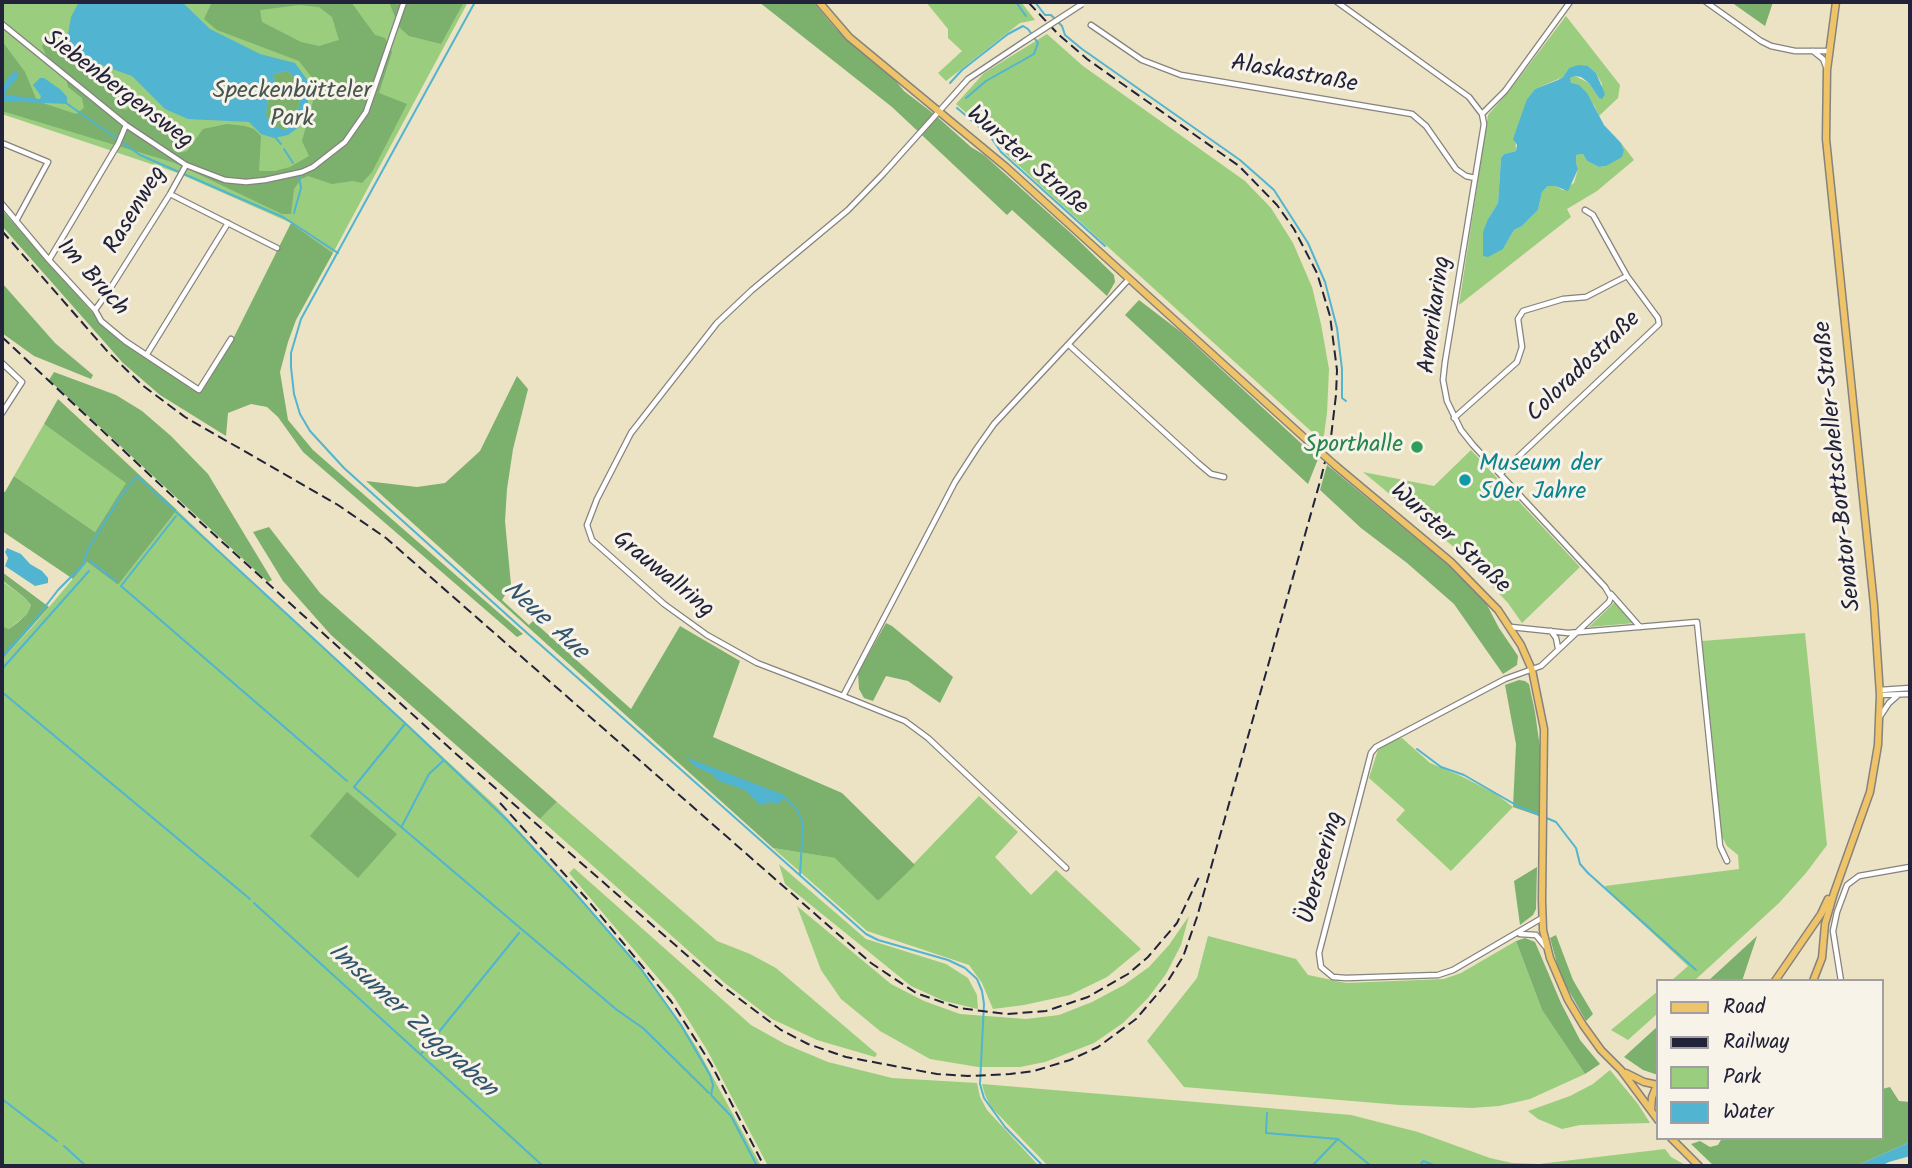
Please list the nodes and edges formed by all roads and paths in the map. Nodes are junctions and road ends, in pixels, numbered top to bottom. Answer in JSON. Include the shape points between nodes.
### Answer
{"nodes":[{"id":1,"x":404,"y":2,"type":"edge"},
{"id":2,"x":819,"y":2,"type":"edge"},
{"id":3,"x":1337,"y":2,"type":"edge"},
{"id":4,"x":1570,"y":2,"type":"edge"},
{"id":5,"x":1706,"y":2,"type":"edge"},
{"id":6,"x":1836,"y":2,"type":"edge"},
{"id":7,"x":1084,"y":3,"type":"edge"},
{"id":8,"x":2,"y":24,"type":"edge"},
{"id":9,"x":1091,"y":25,"type":"dead end"},
{"id":10,"x":1812,"y":51,"type":"junction"},
{"id":11,"x":1829,"y":51,"type":"junction"},
{"id":12,"x":1827,"y":70,"type":"junction"},
{"id":13,"x":939,"y":111,"type":"junction"},
{"id":14,"x":1482,"y":114,"type":"junction"},
{"id":15,"x":126,"y":125,"type":"junction"},
{"id":16,"x":2,"y":143,"type":"edge"},
{"id":17,"x":183,"y":170,"type":"junction"},
{"id":18,"x":1475,"y":178,"type":"junction"},
{"id":19,"x":170,"y":194,"type":"junction"},
{"id":20,"x":2,"y":204,"type":"edge"},
{"id":21,"x":1585,"y":210,"type":"dead end"},
{"id":22,"x":16,"y":221,"type":"junction"},
{"id":23,"x":228,"y":223,"type":"junction"},
{"id":24,"x":277,"y":248,"type":"dead end"},
{"id":25,"x":49,"y":260,"type":"junction"},
{"id":26,"x":1627,"y":275,"type":"junction"},
{"id":27,"x":1129,"y":278,"type":"junction"},
{"id":28,"x":95,"y":310,"type":"junction"},
{"id":29,"x":230,"y":339,"type":"dead end"},
{"id":30,"x":1069,"y":344,"type":"junction"},
{"id":31,"x":147,"y":354,"type":"junction"},
{"id":32,"x":2,"y":363,"type":"edge"},
{"id":33,"x":2,"y":413,"type":"edge"},
{"id":34,"x":1454,"y":418,"type":"junction"},
{"id":35,"x":1500,"y":474,"type":"junction"},
{"id":36,"x":1224,"y":477,"type":"dead end"},
{"id":37,"x":1610,"y":593,"type":"junction"},
{"id":38,"x":1511,"y":627,"type":"junction"},
{"id":39,"x":1640,"y":627,"type":"junction"},
{"id":40,"x":1550,"y":630,"type":"junction"},
{"id":41,"x":1578,"y":631,"type":"junction"},
{"id":42,"x":1557,"y":650,"type":"junction"},
{"id":43,"x":1532,"y":670,"type":"junction"},
{"id":44,"x":1910,"y":688,"type":"edge"},
{"id":45,"x":1880,"y":693,"type":"junction"},
{"id":46,"x":1910,"y":694,"type":"edge"},
{"id":47,"x":843,"y":696,"type":"junction"},
{"id":48,"x":1897,"y":696,"type":"junction"},
{"id":49,"x":1879,"y":719,"type":"junction"},
{"id":50,"x":1847,"y":855,"type":"junction"},
{"id":51,"x":1727,"y":861,"type":"dead end"},
{"id":52,"x":1910,"y":867,"type":"edge"},
{"id":53,"x":1066,"y":868,"type":"dead end"},
{"id":54,"x":1543,"y":918,"type":"junction"},
{"id":55,"x":1516,"y":934,"type":"junction"},
{"id":56,"x":1547,"y":948,"type":"junction"},
{"id":57,"x":1776,"y":979,"type":"edge"},
{"id":58,"x":1813,"y":979,"type":"edge"},
{"id":59,"x":1841,"y":979,"type":"edge"},
{"id":60,"x":1621,"y":1070,"type":"junction"},
{"id":61,"x":1657,"y":1086,"type":"edge"},
{"id":62,"x":1657,"y":1088,"type":"edge"},
{"id":63,"x":1651,"y":1111,"type":"junction"},
{"id":64,"x":1657,"y":1119,"type":"edge"},
{"id":65,"x":1673,"y":1140,"type":"edge"},
{"id":66,"x":1699,"y":1166,"type":"edge"}],
"edges":[{"from":1,"to":17,"type":"street","name":"Siebenbergensweg","via":[[366,111],[332,154],[302,172],[265,180],[225,180]]},
{"from":2,"to":13,"type":"main road","name":"Wurster Straße","via":[[849,37]]},
{"from":3,"to":14,"type":"street","via":[[1469,97]]},
{"from":4,"to":14,"type":"street","via":[[1505,91]]},
{"from":5,"to":10,"type":"street","via":[[1760,41],[1782,49]]},
{"from":6,"to":11,"type":"main road","name":"Senator-Borttscheller-Straße"},
{"from":7,"to":13,"type":"street","bridge":true,"via":[[968,79]]},
{"from":8,"to":15,"type":"street","name":"Siebenbergensweg"},
{"from":9,"to":18,"type":"street","name":"Alaskastraße","via":[[1142,60],[1181,75],[1412,114],[1456,169]]},
{"from":10,"to":11,"type":"street"},
{"from":10,"to":12,"type":"street"},
{"from":11,"to":12,"type":"main road","name":"Senator-Borttscheller-Straße"},
{"from":12,"to":45,"type":"main road","name":"Senator-Borttscheller-Straße","via":[[1826,139]]},
{"from":13,"to":27,"type":"main road","name":"Wurster Straße"},
{"from":13,"to":47,"type":"street","name":"Grauwallring","via":[[848,210],[717,323],[631,433],[587,524],[598,546],[707,635],[757,663]]},
{"from":14,"to":18,"type":"street","name":"Amerikaring"},
{"from":15,"to":17,"type":"street","name":"Siebenbergensweg"},
{"from":15,"to":25,"type":"street"},
{"from":16,"to":22,"type":"street","via":[[48,162]]},
{"from":17,"to":19,"type":"street","name":"Rasenweg"},
{"from":18,"to":34,"type":"street","name":"Amerikaring","via":[[1443,380]]},
{"from":19,"to":23,"type":"street"},
{"from":19,"to":28,"type":"street","name":"Rasenweg"},
{"from":20,"to":22,"type":"street","name":"Im Bruch"},
{"from":21,"to":26,"type":"street","name":"Coloradostraße","via":[[1593,215]]},
{"from":22,"to":25,"type":"street","name":"Im Bruch"},
{"from":23,"to":24,"type":"street"},
{"from":23,"to":31,"type":"street"},
{"from":25,"to":28,"type":"street","name":"Im Bruch"},
{"from":26,"to":34,"type":"street","via":[[1586,297],[1527,308],[1520,315],[1522,347],[1517,362]]},
{"from":26,"to":35,"type":"street","name":"Coloradostraße","via":[[1657,318],[1655,330]]},
{"from":27,"to":30,"type":"street"},
{"from":27,"to":38,"type":"main road","name":"Wurster Straße","bridge":true,"via":[[1336,466],[1451,562]]},
{"from":28,"to":31,"type":"street","name":"Im Bruch","via":[[101,321]]},
{"from":29,"to":31,"type":"street","name":"Im Bruch","via":[[199,390]]},
{"from":30,"to":36,"type":"street","via":[[1210,474]]},
{"from":30,"to":47,"type":"street","via":[[994,424],[965,465]]},
{"from":32,"to":33,"type":"street","via":[[23,382]]},
{"from":34,"to":35,"type":"street","name":"Amerikaring"},
{"from":35,"to":37,"type":"street","name":"Amerikaring"},
{"from":37,"to":39,"type":"street","name":"Amerikaring"},
{"from":37,"to":41,"type":"street","via":[[1609,602]]},
{"from":38,"to":40,"type":"street"},
{"from":38,"to":43,"type":"main road","name":"Wurster Straße"},
{"from":39,"to":41,"type":"street"},
{"from":39,"to":51,"type":"street","via":[[1697,622],[1720,846]]},
{"from":40,"to":41,"type":"street"},
{"from":40,"to":42,"type":"street"},
{"from":41,"to":42,"type":"street"},
{"from":42,"to":43,"type":"street"},
{"from":43,"to":54,"type":"main road","name":"Wurster Straße","via":[[1544,729]]},
{"from":43,"to":55,"type":"street","name":"Überseering","via":[[1505,679],[1371,753],[1319,953],[1321,967],[1333,977],[1429,976],[1453,970]]},
{"from":44,"to":45,"type":"street"},
{"from":45,"to":48,"type":"street"},
{"from":45,"to":49,"type":"main road","name":"Senator-Borttscheller-Straße"},
{"from":46,"to":48,"type":"street"},
{"from":47,"to":53,"type":"street","via":[[905,721],[928,737]]},
{"from":48,"to":49,"type":"street"},
{"from":49,"to":50,"type":"main road","name":"Senator-Borttscheller-Straße","via":[[1870,792]]},
{"from":50,"to":57,"type":"main road","name":"Senator-Borttscheller-Straße","via":[[1821,914]]},
{"from":50,"to":58,"type":"main road","name":"Senator-Borttscheller-Straße"},
{"from":52,"to":59,"type":"street","via":[[1859,876],[1847,885],[1833,931]]},
{"from":54,"to":55,"type":"street","name":"Überseering"},
{"from":54,"to":56,"type":"main road","name":"Wurster Straße"},
{"from":55,"to":56,"type":"street","via":[[1536,935]]},
{"from":56,"to":60,"type":"main road","name":"Wurster Straße","via":[[1583,1025]]},
{"from":60,"to":61,"type":"main road","name":"Wurster Straße"},
{"from":60,"to":63,"type":"main road","name":"Wurster Straße"},
{"from":62,"to":63,"type":"main road"},
{"from":63,"to":64,"type":"main road","name":"Wurster Straße"},
{"from":65,"to":66,"type":"main road"}]}
